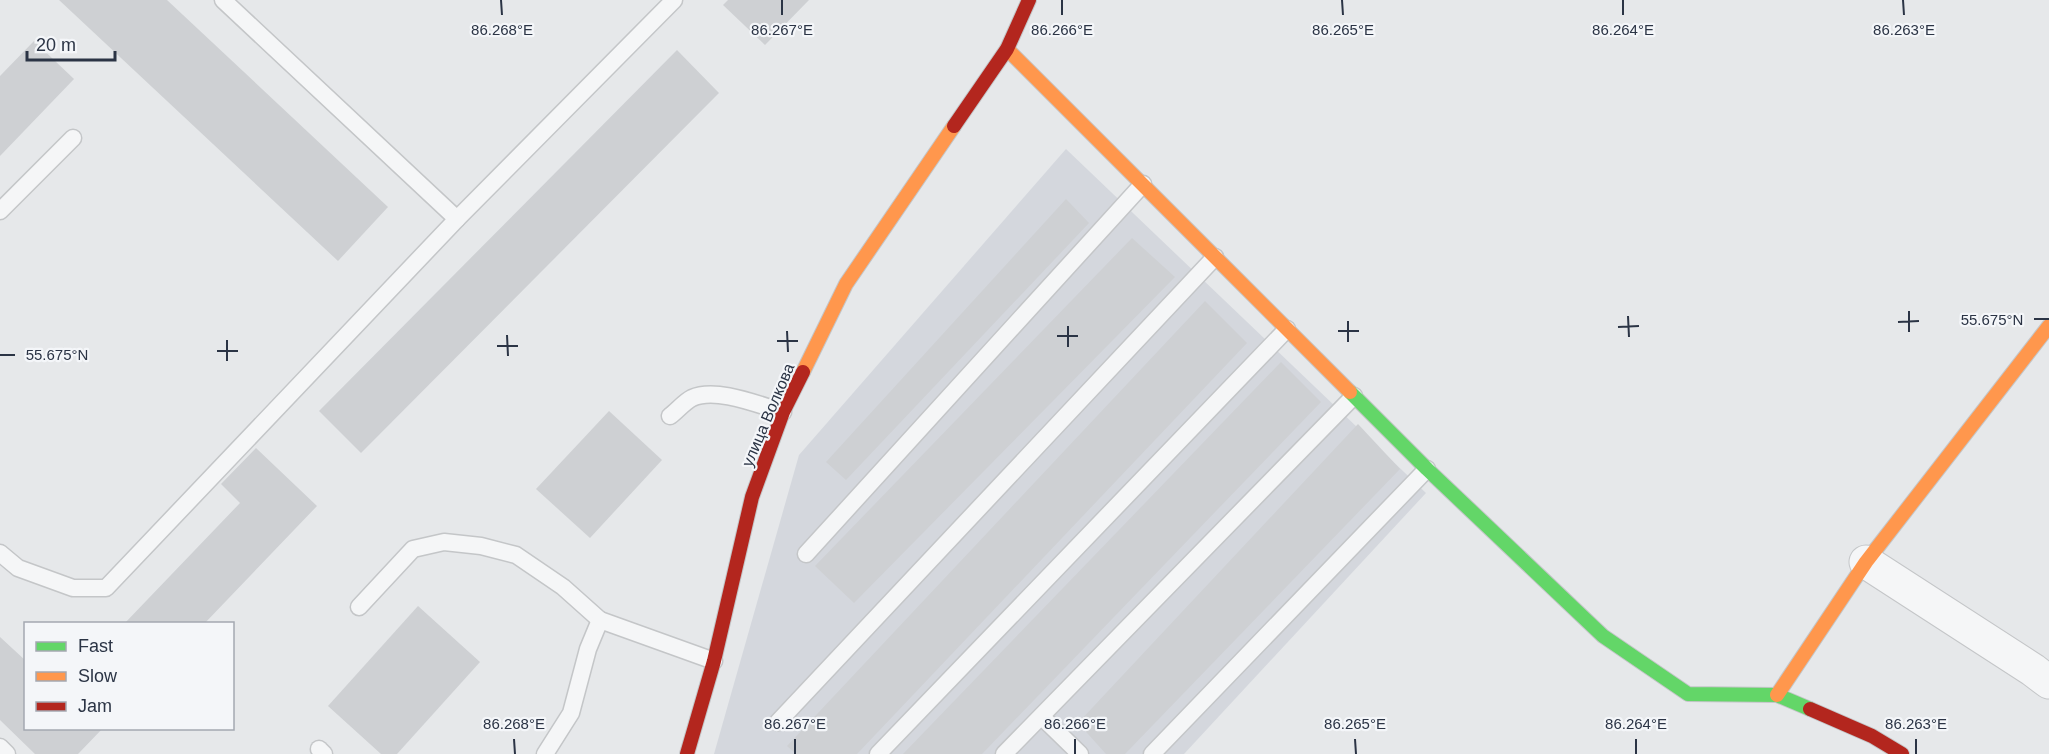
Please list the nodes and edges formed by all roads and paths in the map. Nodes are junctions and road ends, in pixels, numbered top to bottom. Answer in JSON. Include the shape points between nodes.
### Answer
{"nodes":[{"id":1,"x":223,"y":0,"type":"edge"},
{"id":2,"x":674,"y":0,"type":"edge"},
{"id":3,"x":1029,"y":0,"type":"edge"},
{"id":4,"x":1007,"y":49,"type":"junction"},
{"id":5,"x":73,"y":138,"type":"dead end"},
{"id":6,"x":1143,"y":184,"type":"junction"},
{"id":7,"x":0,"y":211,"type":"edge"},
{"id":8,"x":457,"y":219,"type":"junction"},
{"id":9,"x":1215,"y":257,"type":"junction"},
{"id":10,"x":2049,"y":326,"type":"edge"},
{"id":11,"x":1287,"y":329,"type":"junction"},
{"id":12,"x":1354,"y":396,"type":"junction"},
{"id":13,"x":783,"y":412,"type":"junction"},
{"id":14,"x":670,"y":416,"type":"dead end"},
{"id":15,"x":1427,"y":469,"type":"junction"},
{"id":16,"x":0,"y":553,"type":"edge"},
{"id":17,"x":806,"y":554,"type":"dead end"},
{"id":18,"x":1866,"y":562,"type":"junction"},
{"id":19,"x":358,"y":606,"type":"dead end"},
{"id":20,"x":600,"y":620,"type":"junction"},
{"id":21,"x":714,"y":661,"type":"junction"},
{"id":22,"x":2049,"y":682,"type":"edge"},
{"id":23,"x":1777,"y":695,"type":"junction"},
{"id":24,"x":1042,"y":717,"type":"junction"},
{"id":25,"x":777,"y":722,"type":"dead end"},
{"id":26,"x":0,"y":747,"type":"edge"},
{"id":27,"x":7,"y":754,"type":"edge"},
{"id":28,"x":545,"y":754,"type":"edge"},
{"id":29,"x":687,"y":754,"type":"edge"},
{"id":30,"x":878,"y":754,"type":"edge"},
{"id":31,"x":1004,"y":754,"type":"edge"},
{"id":32,"x":1080,"y":754,"type":"edge"},
{"id":33,"x":1152,"y":754,"type":"edge"},
{"id":34,"x":1902,"y":754,"type":"edge"}],
"edges":[{"from":1,"to":8,"type":"lane"},
{"from":2,"to":8,"type":"lane"},
{"from":3,"to":4,"type":"street","name":"улица Волкова"},
{"from":4,"to":6,"type":"street"},
{"from":4,"to":13,"type":"street","name":"улица Волкова","via":[[846,284]]},
{"from":5,"to":7,"type":"lane"},
{"from":6,"to":9,"type":"street"},
{"from":6,"to":17,"type":"lane"},
{"from":8,"to":16,"type":"lane","via":[[106,588],[73,588],[18,568]]},
{"from":9,"to":11,"type":"street"},
{"from":9,"to":25,"type":"lane"},
{"from":10,"to":18,"type":"street"},
{"from":11,"to":12,"type":"street"},
{"from":11,"to":30,"type":"lane"},
{"from":12,"to":15,"type":"street"},
{"from":12,"to":24,"type":"lane"},
{"from":13,"to":14,"type":"lane","via":[[712,394],[692,398]]},
{"from":13,"to":21,"type":"street","name":"улица Волкова","via":[[752,497]]},
{"from":15,"to":23,"type":"street","via":[[1603,636],[1688,694]]},
{"from":15,"to":33,"type":"lane"},
{"from":18,"to":22,"type":"street"},
{"from":18,"to":23,"type":"street"},
{"from":19,"to":20,"type":"lane","via":[[413,549],[444,542],[516,555],[563,587]]},
{"from":20,"to":21,"type":"lane"},
{"from":20,"to":28,"type":"lane","via":[[571,713]]},
{"from":21,"to":29,"type":"street","name":"улица Волкова"},
{"from":23,"to":34,"type":"street","via":[[1872,736]]},
{"from":24,"to":31,"type":"lane"},
{"from":24,"to":32,"type":"lane"},
{"from":26,"to":27,"type":"lane"}]}
